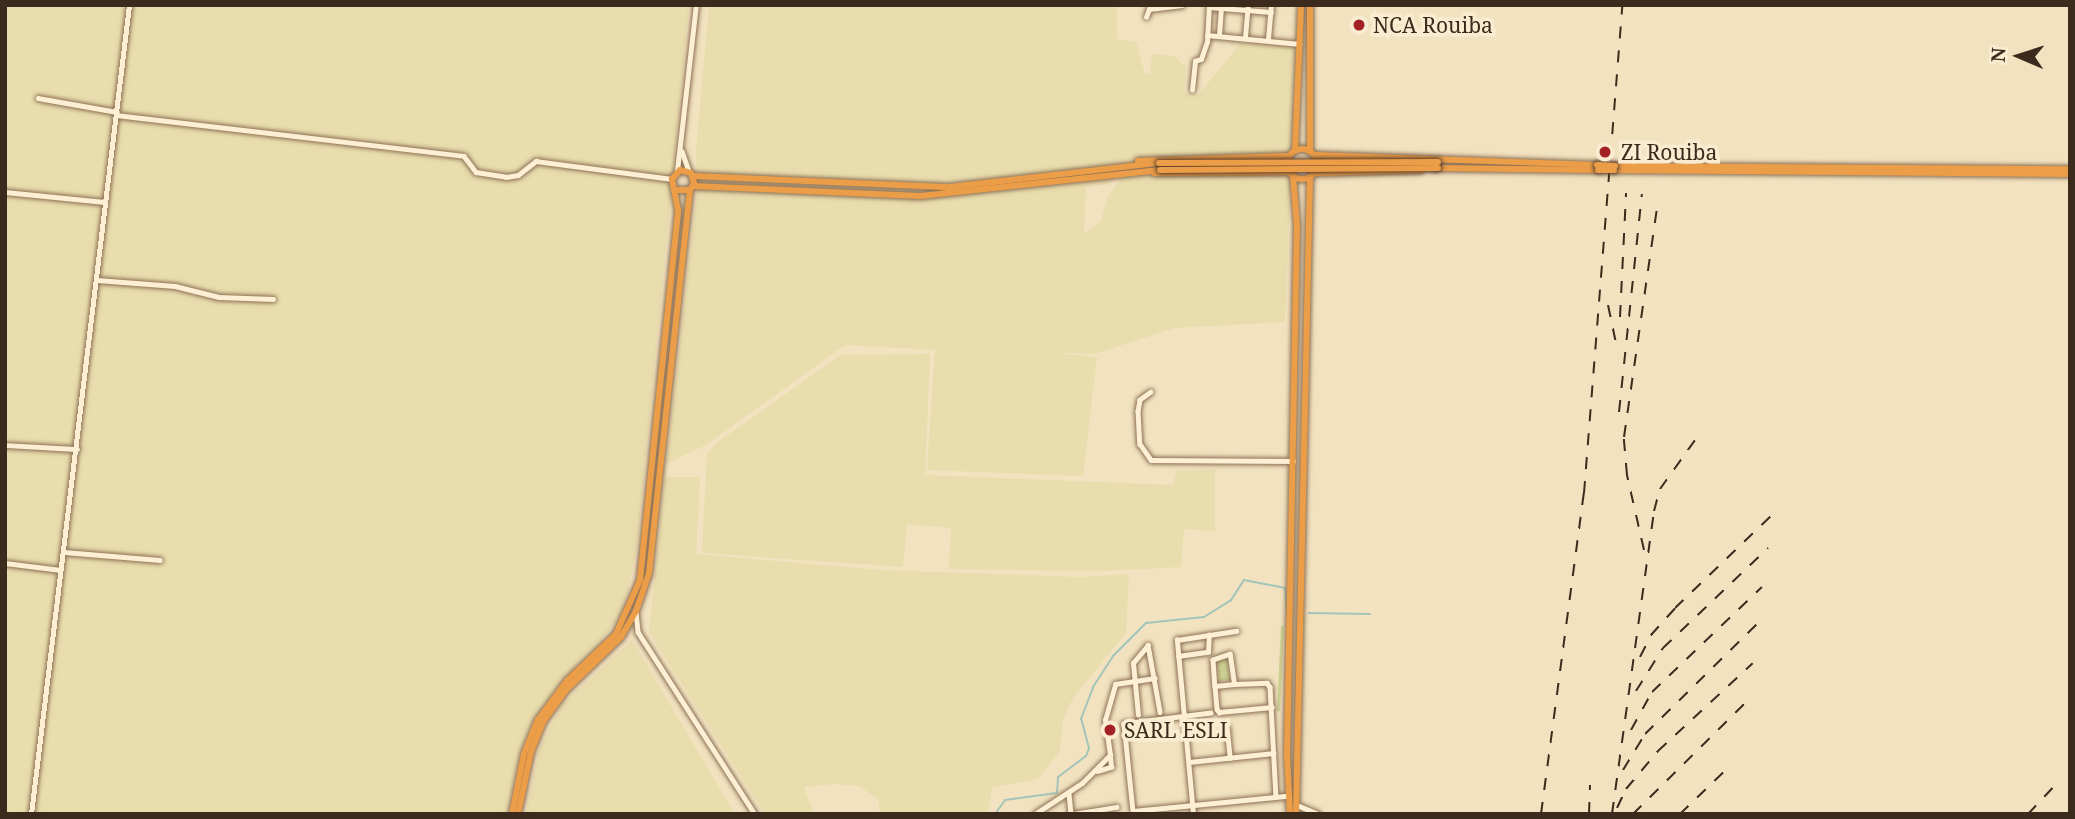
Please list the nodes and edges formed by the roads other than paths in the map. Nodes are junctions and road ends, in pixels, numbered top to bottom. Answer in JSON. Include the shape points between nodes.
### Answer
{"nodes":[{"id":1,"x":129,"y":5,"type":"edge"},
{"id":2,"x":696,"y":5,"type":"edge"},
{"id":3,"x":1182,"y":5,"type":"edge"},
{"id":4,"x":1301,"y":5,"type":"edge"},
{"id":5,"x":1310,"y":5,"type":"edge"},
{"id":6,"x":1209,"y":6,"type":"edge"},
{"id":7,"x":1149,"y":7,"type":"edge"},
{"id":8,"x":1248,"y":7,"type":"edge"},
{"id":9,"x":1221,"y":8,"type":"junction"},
{"id":10,"x":1271,"y":8,"type":"edge"},
{"id":11,"x":1146,"y":17,"type":"dead end"},
{"id":12,"x":1207,"y":35,"type":"junction"},
{"id":13,"x":1219,"y":36,"type":"junction"},
{"id":14,"x":1245,"y":37,"type":"junction"},
{"id":15,"x":1268,"y":39,"type":"junction"},
{"id":16,"x":1301,"y":44,"type":"junction"},
{"id":17,"x":1192,"y":90,"type":"dead end"},
{"id":18,"x":38,"y":98,"type":"dead end"},
{"id":19,"x":116,"y":113,"type":"junction"},
{"id":20,"x":681,"y":146,"type":"junction"},
{"id":21,"x":1292,"y":153,"type":"junction"},
{"id":22,"x":1312,"y":153,"type":"junction"},
{"id":23,"x":1438,"y":165,"type":"junction"},
{"id":24,"x":1615,"y":168,"type":"junction"},
{"id":25,"x":2070,"y":169,"type":"edge"},
{"id":26,"x":1117,"y":170,"type":"junction"},
{"id":27,"x":691,"y":174,"type":"junction"},
{"id":28,"x":1291,"y":174,"type":"junction"},
{"id":29,"x":2070,"y":174,"type":"edge"},
{"id":30,"x":1312,"y":175,"type":"junction"},
{"id":31,"x":674,"y":176,"type":"junction"},
{"id":32,"x":692,"y":188,"type":"junction"},
{"id":33,"x":676,"y":190,"type":"junction"},
{"id":34,"x":5,"y":192,"type":"edge"},
{"id":35,"x":106,"y":202,"type":"junction"},
{"id":36,"x":97,"y":280,"type":"junction"},
{"id":37,"x":273,"y":299,"type":"dead end"},
{"id":38,"x":1151,"y":392,"type":"dead end"},
{"id":39,"x":5,"y":445,"type":"edge"},
{"id":40,"x":77,"y":449,"type":"junction"},
{"id":41,"x":1293,"y":461,"type":"junction"},
{"id":42,"x":64,"y":552,"type":"junction"},
{"id":43,"x":160,"y":560,"type":"dead end"},
{"id":44,"x":5,"y":563,"type":"edge"},
{"id":45,"x":61,"y":570,"type":"junction"},
{"id":46,"x":636,"y":611,"type":"junction"},
{"id":47,"x":1236,"y":631,"type":"dead end"},
{"id":48,"x":1209,"y":635,"type":"junction"},
{"id":49,"x":1178,"y":656,"type":"junction"},
{"id":50,"x":1155,"y":678,"type":"junction"},
{"id":51,"x":1135,"y":680,"type":"junction"},
{"id":52,"x":1234,"y":684,"type":"junction"},
{"id":53,"x":1215,"y":686,"type":"junction"},
{"id":54,"x":1272,"y":706,"type":"junction"},
{"id":55,"x":1160,"y":712,"type":"dead end"},
{"id":56,"x":1211,"y":713,"type":"dead end"},
{"id":57,"x":1138,"y":715,"type":"dead end"},
{"id":58,"x":1184,"y":716,"type":"junction"},
{"id":59,"x":1227,"y":727,"type":"dead end"},
{"id":60,"x":1274,"y":753,"type":"junction"},
{"id":61,"x":1110,"y":755,"type":"junction"},
{"id":62,"x":1287,"y":755,"type":"junction"},
{"id":63,"x":1296,"y":755,"type":"junction"},
{"id":64,"x":1230,"y":758,"type":"junction"},
{"id":65,"x":1189,"y":762,"type":"junction"},
{"id":66,"x":1097,"y":771,"type":"junction"},
{"id":67,"x":1069,"y":794,"type":"junction"},
{"id":68,"x":1287,"y":796,"type":"junction"},
{"id":69,"x":1276,"y":797,"type":"junction"},
{"id":70,"x":1293,"y":804,"type":"junction"},
{"id":71,"x":1193,"y":806,"type":"junction"},
{"id":72,"x":1116,"y":807,"type":"dead end"},
{"id":73,"x":31,"y":814,"type":"edge"},
{"id":74,"x":512,"y":814,"type":"edge"},
{"id":75,"x":518,"y":814,"type":"edge"},
{"id":76,"x":754,"y":814,"type":"edge"},
{"id":77,"x":1035,"y":814,"type":"edge"},
{"id":78,"x":1072,"y":814,"type":"edge"},
{"id":79,"x":1193,"y":814,"type":"edge"},
{"id":80,"x":1290,"y":814,"type":"edge"},
{"id":81,"x":1296,"y":814,"type":"edge"},
{"id":82,"x":1318,"y":814,"type":"edge"}],
"edges":[{"from":1,"to":19,"type":"street"},
{"from":2,"to":20,"type":"street"},
{"from":3,"to":7,"type":"street"},
{"from":4,"to":16,"type":"highway"},
{"from":5,"to":22,"type":"highway"},
{"from":6,"to":9,"type":"street"},
{"from":6,"to":12,"type":"street"},
{"from":7,"to":11,"type":"street"},
{"from":8,"to":9,"type":"street"},
{"from":8,"to":10,"type":"street"},
{"from":8,"to":14,"type":"street"},
{"from":9,"to":13,"type":"street"},
{"from":10,"to":15,"type":"street"},
{"from":12,"to":13,"type":"street"},
{"from":12,"to":17,"type":"street","via":[[1202,57],[1193,65]]},
{"from":13,"to":14,"type":"street"},
{"from":14,"to":15,"type":"street"},
{"from":15,"to":16,"type":"street"},
{"from":16,"to":21,"type":"highway"},
{"from":18,"to":19,"type":"street"},
{"from":19,"to":31,"type":"street","via":[[464,156],[476,172],[506,177],[518,175],[536,161]]},
{"from":19,"to":35,"type":"street"},
{"from":20,"to":27,"type":"street"},
{"from":20,"to":31,"type":"street"},
{"from":21,"to":22,"type":"highway"},
{"from":21,"to":26,"type":"highway","via":[[1188,157]]},
{"from":21,"to":28,"type":"highway"},
{"from":22,"to":23,"type":"highway","via":[[1414,157]]},
{"from":22,"to":30,"type":"highway"},
{"from":23,"to":24,"type":"highway","bridge":true},
{"from":23,"to":26,"type":"highway","bridge":true},
{"from":23,"to":30,"type":"highway"},
{"from":24,"to":25,"type":"highway"},
{"from":24,"to":29,"type":"highway"},
{"from":26,"to":27,"type":"highway","via":[[950,187]]},
{"from":26,"to":28,"type":"highway"},
{"from":26,"to":32,"type":"highway","via":[[920,197]]},
{"from":27,"to":31,"type":"highway"},
{"from":27,"to":32,"type":"highway"},
{"from":28,"to":30,"type":"highway"},
{"from":28,"to":41,"type":"highway","via":[[1297,226]]},
{"from":30,"to":63,"type":"highway"},
{"from":31,"to":33,"type":"highway"},
{"from":32,"to":33,"type":"highway"},
{"from":32,"to":46,"type":"highway","via":[[653,549]]},
{"from":33,"to":74,"type":"highway","via":[[640,580],[616,634],[567,681],[538,720],[524,754]]},
{"from":34,"to":35,"type":"street"},
{"from":35,"to":36,"type":"street"},
{"from":36,"to":37,"type":"street","via":[[175,286],[219,297]]},
{"from":36,"to":40,"type":"street"},
{"from":38,"to":41,"type":"street","via":[[1140,400],[1138,411],[1140,444],[1151,460]]},
{"from":39,"to":40,"type":"street"},
{"from":40,"to":42,"type":"street"},
{"from":41,"to":62,"type":"highway"},
{"from":42,"to":43,"type":"street"},
{"from":42,"to":45,"type":"street"},
{"from":44,"to":45,"type":"street"},
{"from":45,"to":73,"type":"street"},
{"from":46,"to":75,"type":"highway","via":[[615,645],[567,689],[543,722],[531,752]]},
{"from":46,"to":76,"type":"street","via":[[641,638]]},
{"from":47,"to":48,"type":"street"},
{"from":48,"to":49,"type":"street","via":[[1208,652]]},
{"from":48,"to":49,"type":"street","via":[[1179,638]]},
{"from":49,"to":58,"type":"street"},
{"from":50,"to":51,"type":"street"},
{"from":50,"to":51,"type":"street","via":[[1148,645],[1133,661]]},
{"from":50,"to":55,"type":"street"},
{"from":51,"to":57,"type":"street"},
{"from":51,"to":61,"type":"street","via":[[1115,684],[1105,722]]},
{"from":52,"to":53,"type":"street"},
{"from":52,"to":53,"type":"street","via":[[1231,656],[1217,655]]},
{"from":52,"to":54,"type":"street","via":[[1267,683]]},
{"from":53,"to":54,"type":"street","via":[[1219,712]]},
{"from":54,"to":60,"type":"street"},
{"from":56,"to":58,"type":"street"},
{"from":58,"to":65,"type":"street"},
{"from":58,"to":71,"type":"street","via":[[1123,725],[1133,811]]},
{"from":59,"to":64,"type":"street"},
{"from":60,"to":64,"type":"street"},
{"from":60,"to":69,"type":"street"},
{"from":61,"to":66,"type":"street"},
{"from":61,"to":66,"type":"street","via":[[1111,767]]},
{"from":62,"to":63,"type":"highway"},
{"from":62,"to":68,"type":"highway"},
{"from":63,"to":70,"type":"highway"},
{"from":64,"to":65,"type":"street"},
{"from":65,"to":71,"type":"street"},
{"from":66,"to":67,"type":"street"},
{"from":67,"to":77,"type":"street"},
{"from":67,"to":78,"type":"street"},
{"from":68,"to":69,"type":"street"},
{"from":68,"to":70,"type":"highway"},
{"from":69,"to":71,"type":"street"},
{"from":70,"to":80,"type":"highway"},
{"from":70,"to":81,"type":"highway"},
{"from":70,"to":82,"type":"street"},
{"from":71,"to":79,"type":"street"},
{"from":72,"to":78,"type":"street"}]}
